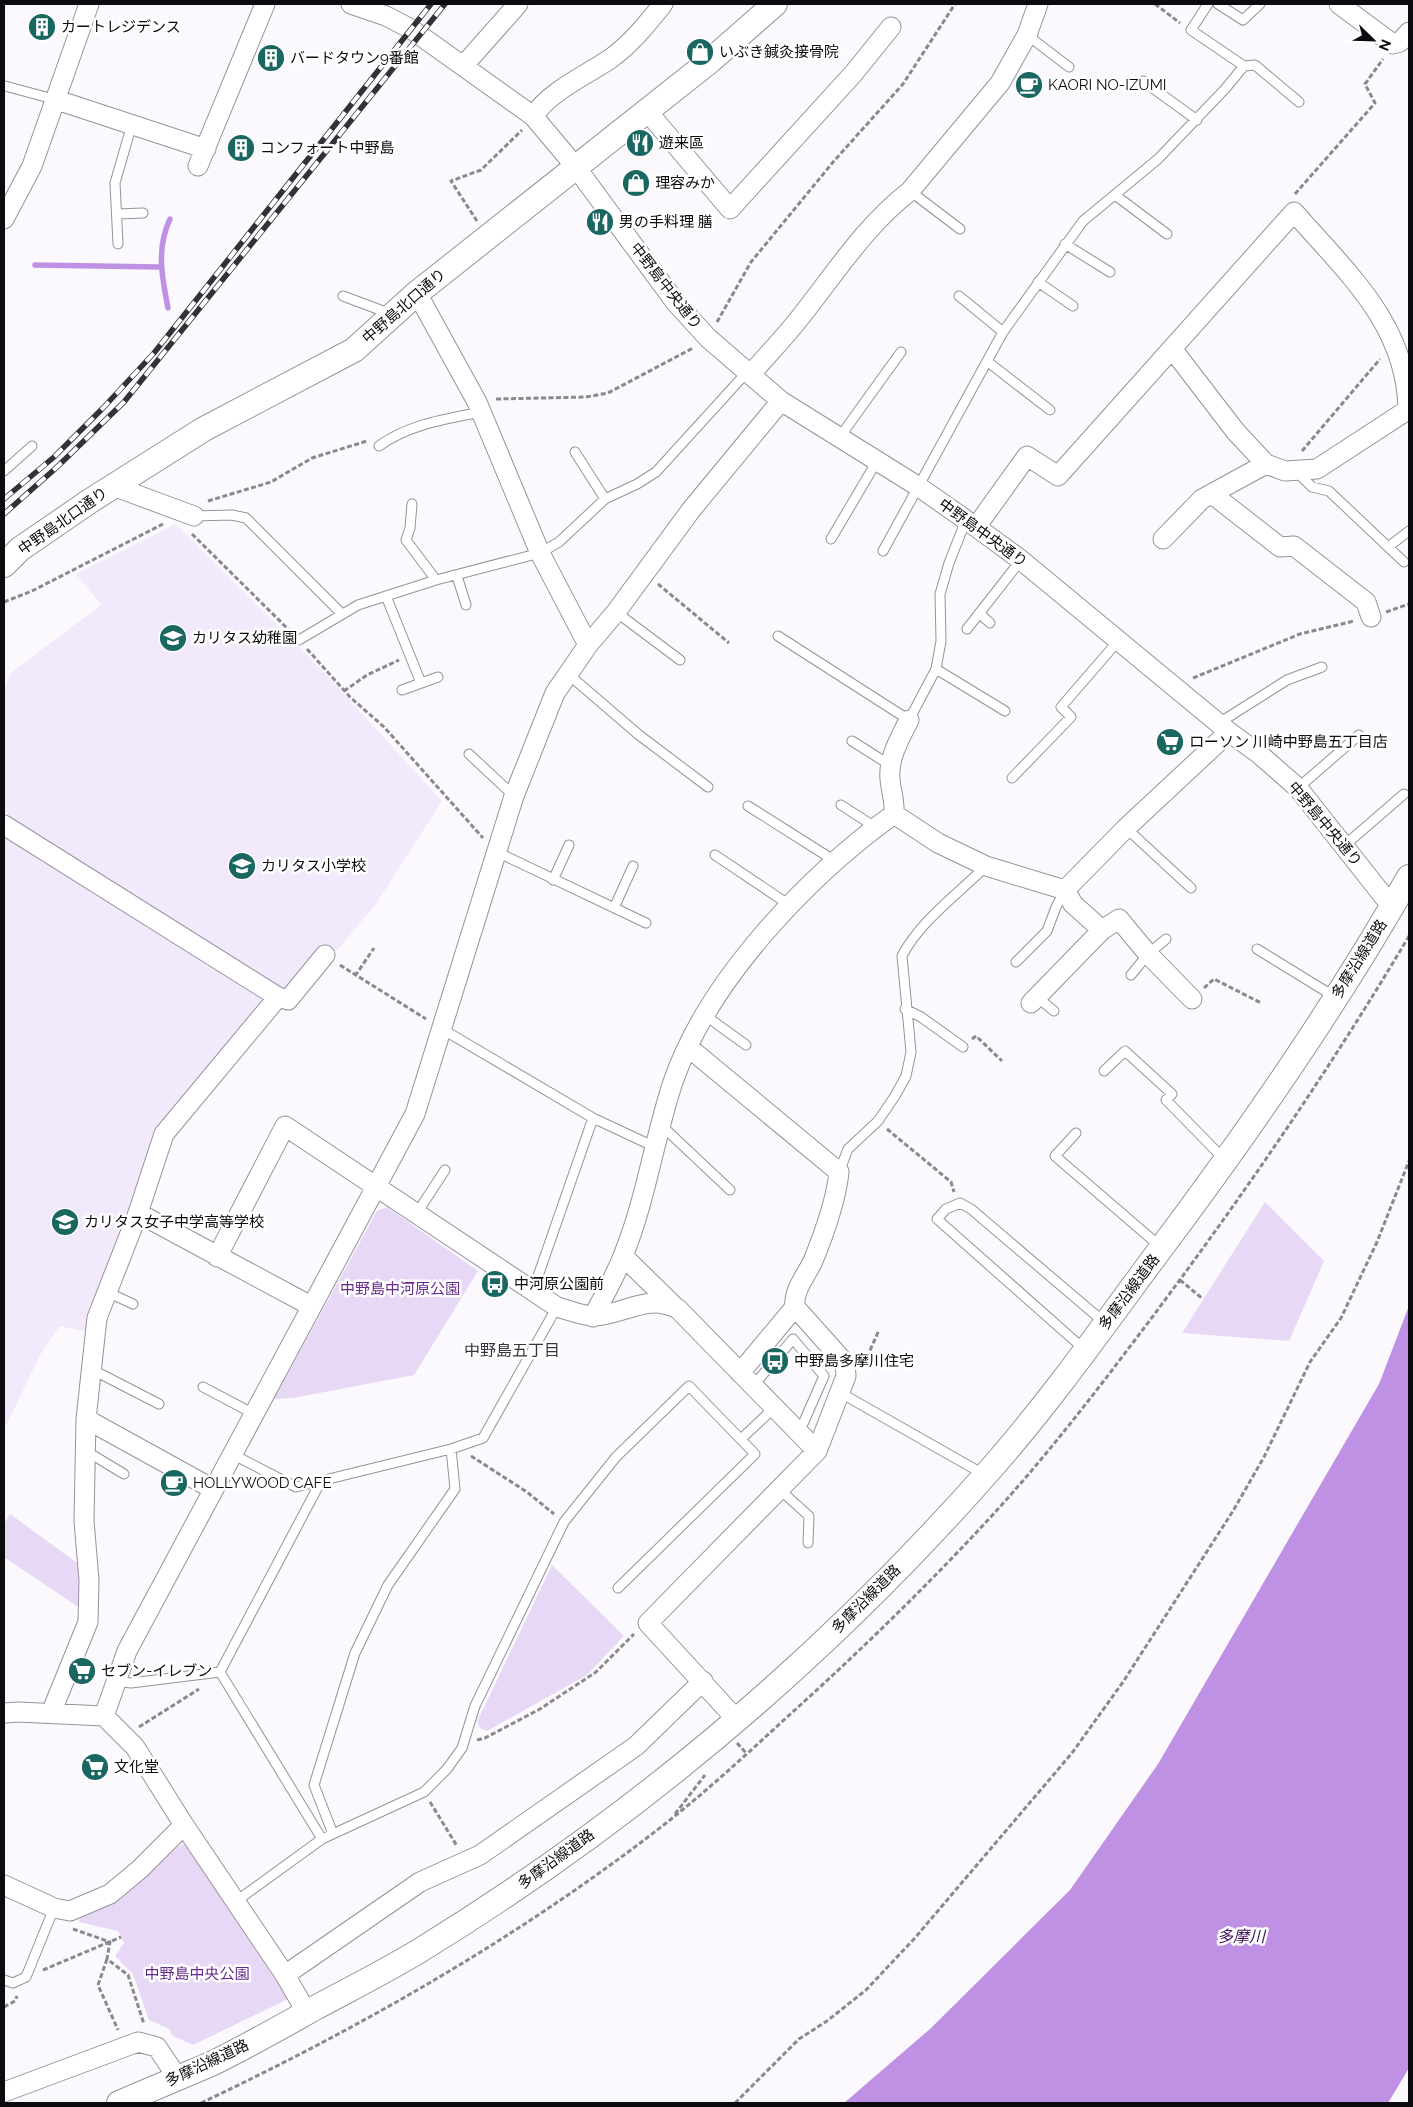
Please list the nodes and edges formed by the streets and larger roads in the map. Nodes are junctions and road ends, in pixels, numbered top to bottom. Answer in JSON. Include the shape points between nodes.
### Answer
{"nodes":[{"id":1,"x":89,"y":4,"type":"edge"},
{"id":2,"x":265,"y":4,"type":"edge"},
{"id":3,"x":351,"y":4,"type":"edge"},
{"id":4,"x":518,"y":4,"type":"edge"},
{"id":5,"x":663,"y":4,"type":"edge"},
{"id":6,"x":775,"y":4,"type":"edge"},
{"id":7,"x":1038,"y":4,"type":"edge"},
{"id":8,"x":1338,"y":4,"type":"edge"},
{"id":9,"x":891,"y":27,"type":"dead end"},
{"id":10,"x":1409,"y":32,"type":"edge"},
{"id":11,"x":464,"y":65,"type":"junction"},
{"id":12,"x":57,"y":100,"type":"junction"},
{"id":13,"x":647,"y":111,"type":"junction"},
{"id":14,"x":533,"y":116,"type":"junction"},
{"id":15,"x":206,"y":148,"type":"junction"},
{"id":16,"x":198,"y":166,"type":"dead end"},
{"id":17,"x":575,"y":166,"type":"junction"},
{"id":18,"x":4,"y":219,"type":"edge"},
{"id":19,"x":417,"y":293,"type":"junction"},
{"id":20,"x":1173,"y":350,"type":"junction"},
{"id":21,"x":750,"y":372,"type":"junction"},
{"id":22,"x":781,"y":401,"type":"junction"},
{"id":23,"x":1408,"y":410,"type":"edge"},
{"id":24,"x":1266,"y":464,"type":"junction"},
{"id":25,"x":113,"y":486,"type":"junction"},
{"id":26,"x":1212,"y":494,"type":"junction"},
{"id":27,"x":184,"y":515,"type":"road end"},
{"id":28,"x":971,"y":524,"type":"junction"},
{"id":29,"x":1163,"y":539,"type":"dead end"},
{"id":30,"x":4,"y":565,"type":"edge"},
{"id":31,"x":1371,"y":617,"type":"road end"},
{"id":32,"x":588,"y":645,"type":"junction"},
{"id":33,"x":909,"y":720,"type":"road end"},
{"id":34,"x":1224,"y":728,"type":"junction"},
{"id":35,"x":894,"y":814,"type":"junction"},
{"id":36,"x":4,"y":825,"type":"edge"},
{"id":37,"x":1409,"y":877,"type":"edge"},
{"id":38,"x":1065,"y":890,"type":"junction"},
{"id":39,"x":1392,"y":906,"type":"junction"},
{"id":40,"x":1102,"y":930,"type":"junction"},
{"id":41,"x":325,"y":955,"type":"road end"},
{"id":42,"x":278,"y":997,"type":"junction"},
{"id":43,"x":1192,"y":999,"type":"road end"},
{"id":44,"x":1034,"y":1000,"type":"road end"},
{"id":45,"x":688,"y":1047,"type":"junction"},
{"id":46,"x":378,"y":1186,"type":"junction"},
{"id":47,"x":138,"y":1214,"type":"junction"},
{"id":48,"x":623,"y":1256,"type":"junction"},
{"id":49,"x":217,"y":1257,"type":"junction"},
{"id":50,"x":311,"y":1306,"type":"junction"},
{"id":51,"x":795,"y":1307,"type":"junction"},
{"id":52,"x":678,"y":1309,"type":"junction"},
{"id":53,"x":593,"y":1317,"type":"junction"},
{"id":54,"x":747,"y":1380,"type":"junction"},
{"id":55,"x":86,"y":1419,"type":"junction"},
{"id":56,"x":817,"y":1451,"type":"junction"},
{"id":57,"x":213,"y":1489,"type":"junction"},
{"id":58,"x":703,"y":1681,"type":"junction"},
{"id":59,"x":4,"y":1713,"type":"edge"},
{"id":60,"x":51,"y":1713,"type":"junction"},
{"id":61,"x":104,"y":1716,"type":"junction"},
{"id":62,"x":736,"y":1718,"type":"junction"},
{"id":63,"x":184,"y":1825,"type":"junction"},
{"id":64,"x":4,"y":1885,"type":"edge"},
{"id":65,"x":285,"y":1975,"type":"junction"},
{"id":66,"x":306,"y":2013,"type":"junction"},
{"id":67,"x":177,"y":2078,"type":"junction"},
{"id":68,"x":4,"y":2092,"type":"edge"},
{"id":69,"x":119,"y":2103,"type":"edge"}],
"edges":[{"from":1,"to":12,"type":"street"},
{"from":2,"to":15,"type":"street"},
{"from":3,"to":11,"type":"street","name":"中野島中央通り","via":[[411,29]]},
{"from":4,"to":11,"type":"street"},
{"from":5,"to":14,"type":"street","via":[[638,35],[611,58],[544,101]]},
{"from":6,"to":13,"type":"street","name":"中野島北口通り"},
{"from":7,"to":21,"type":"street","via":[[1027,35],[1000,83],[910,191],[851,250],[801,316]]},
{"from":8,"to":10,"type":"street","via":[[1393,44],[1400,42]]},
{"from":9,"to":13,"type":"street","via":[[853,74],[730,209]]},
{"from":11,"to":14,"type":"street","name":"中野島中央通り"},
{"from":12,"to":15,"type":"street"},
{"from":12,"to":18,"type":"street","via":[[32,166]]},
{"from":13,"to":17,"type":"street","name":"中野島北口通り"},
{"from":14,"to":17,"type":"street","name":"中野島中央通り"},
{"from":15,"to":16,"type":"street"},
{"from":17,"to":19,"type":"street","name":"中野島北口通り"},
{"from":17,"to":21,"type":"street","name":"中野島中央通り","via":[[676,304],[708,338]]},
{"from":19,"to":25,"type":"street","name":"中野島北口通り","via":[[354,350],[204,429]]},
{"from":19,"to":32,"type":"street","via":[[479,407],[540,553]]},
{"from":20,"to":23,"type":"street","via":[[1294,212],[1376,307],[1394,346]]},
{"from":20,"to":24,"type":"street","via":[[1236,432]]},
{"from":20,"to":28,"type":"street","via":[[1058,476],[1027,456]]},
{"from":21,"to":22,"type":"street","name":"中野島中央通り"},
{"from":22,"to":28,"type":"street","name":"中野島中央通り","via":[[919,486]]},
{"from":22,"to":32,"type":"street","via":[[691,510]]},
{"from":23,"to":24,"type":"street","via":[[1317,469],[1291,471]]},
{"from":24,"to":26,"type":"street"},
{"from":25,"to":27,"type":"street"},
{"from":25,"to":30,"type":"street","name":"中野島北口通り","via":[[20,549]]},
{"from":26,"to":29,"type":"street","via":[[1202,499]]},
{"from":26,"to":31,"type":"street","via":[[1280,547],[1294,546],[1366,602]]},
{"from":28,"to":34,"type":"street","name":"中野島中央通り","via":[[1021,560]]},
{"from":32,"to":46,"type":"street","via":[[555,693],[514,796],[415,1114]]},
{"from":33,"to":35,"type":"street","via":[[890,765]]},
{"from":34,"to":38,"type":"street"},
{"from":34,"to":39,"type":"street","name":"中野島中央通り","via":[[1298,788]]},
{"from":35,"to":38,"type":"street","via":[[938,843],[986,866]]},
{"from":35,"to":45,"type":"street","via":[[836,862],[758,938]]},
{"from":36,"to":42,"type":"street"},
{"from":37,"to":39,"type":"street","name":"多摩沿線道路"},
{"from":38,"to":40,"type":"street","via":[[1073,904]]},
{"from":39,"to":62,"type":"street","name":"多摩沿線道路","via":[[1227,1161],[1049,1399],[985,1475],[859,1608],[789,1674]]},
{"from":40,"to":43,"type":"street","via":[[1118,919]]},
{"from":40,"to":44,"type":"street"},
{"from":41,"to":42,"type":"street","via":[[288,1000]]},
{"from":42,"to":47,"type":"street","via":[[164,1134]]},
{"from":45,"to":48,"type":"street","via":[[673,1081]]},
{"from":45,"to":51,"type":"street","via":[[839,1172],[823,1235],[794,1297]]},
{"from":46,"to":49,"type":"street","via":[[285,1126]]},
{"from":46,"to":50,"type":"street"},
{"from":46,"to":53,"type":"street","via":[[530,1291],[557,1307]]},
{"from":47,"to":49,"type":"street"},
{"from":47,"to":55,"type":"street","via":[[97,1318]]},
{"from":48,"to":52,"type":"street"},
{"from":48,"to":53,"type":"street"},
{"from":49,"to":50,"type":"street"},
{"from":50,"to":57,"type":"street"},
{"from":51,"to":54,"type":"street"},
{"from":51,"to":56,"type":"street","via":[[845,1363],[846,1376]]},
{"from":52,"to":53,"type":"street","via":[[651,1302]]},
{"from":52,"to":54,"type":"street"},
{"from":54,"to":56,"type":"street"},
{"from":55,"to":57,"type":"street"},
{"from":55,"to":60,"type":"street","via":[[84,1520],[89,1580],[88,1622]]},
{"from":56,"to":58,"type":"street","via":[[648,1623]]},
{"from":57,"to":61,"type":"street","via":[[126,1651]]},
{"from":58,"to":62,"type":"street"},
{"from":58,"to":65,"type":"street","via":[[636,1746],[480,1855],[420,1882]]},
{"from":59,"to":60,"type":"street"},
{"from":60,"to":61,"type":"street"},
{"from":61,"to":63,"type":"street","via":[[135,1747]]},
{"from":62,"to":66,"type":"street","name":"多摩沿線道路","via":[[643,1797],[497,1901],[415,1953]]},
{"from":63,"to":64,"type":"street","via":[[110,1894],[70,1911],[54,1908]]},
{"from":63,"to":65,"type":"street"},
{"from":65,"to":66,"type":"street"},
{"from":66,"to":67,"type":"street","name":"多摩沿線道路"},
{"from":67,"to":68,"type":"street","via":[[157,2047],[138,2042]]},
{"from":67,"to":69,"type":"street","name":"多摩沿線道路"}]}
